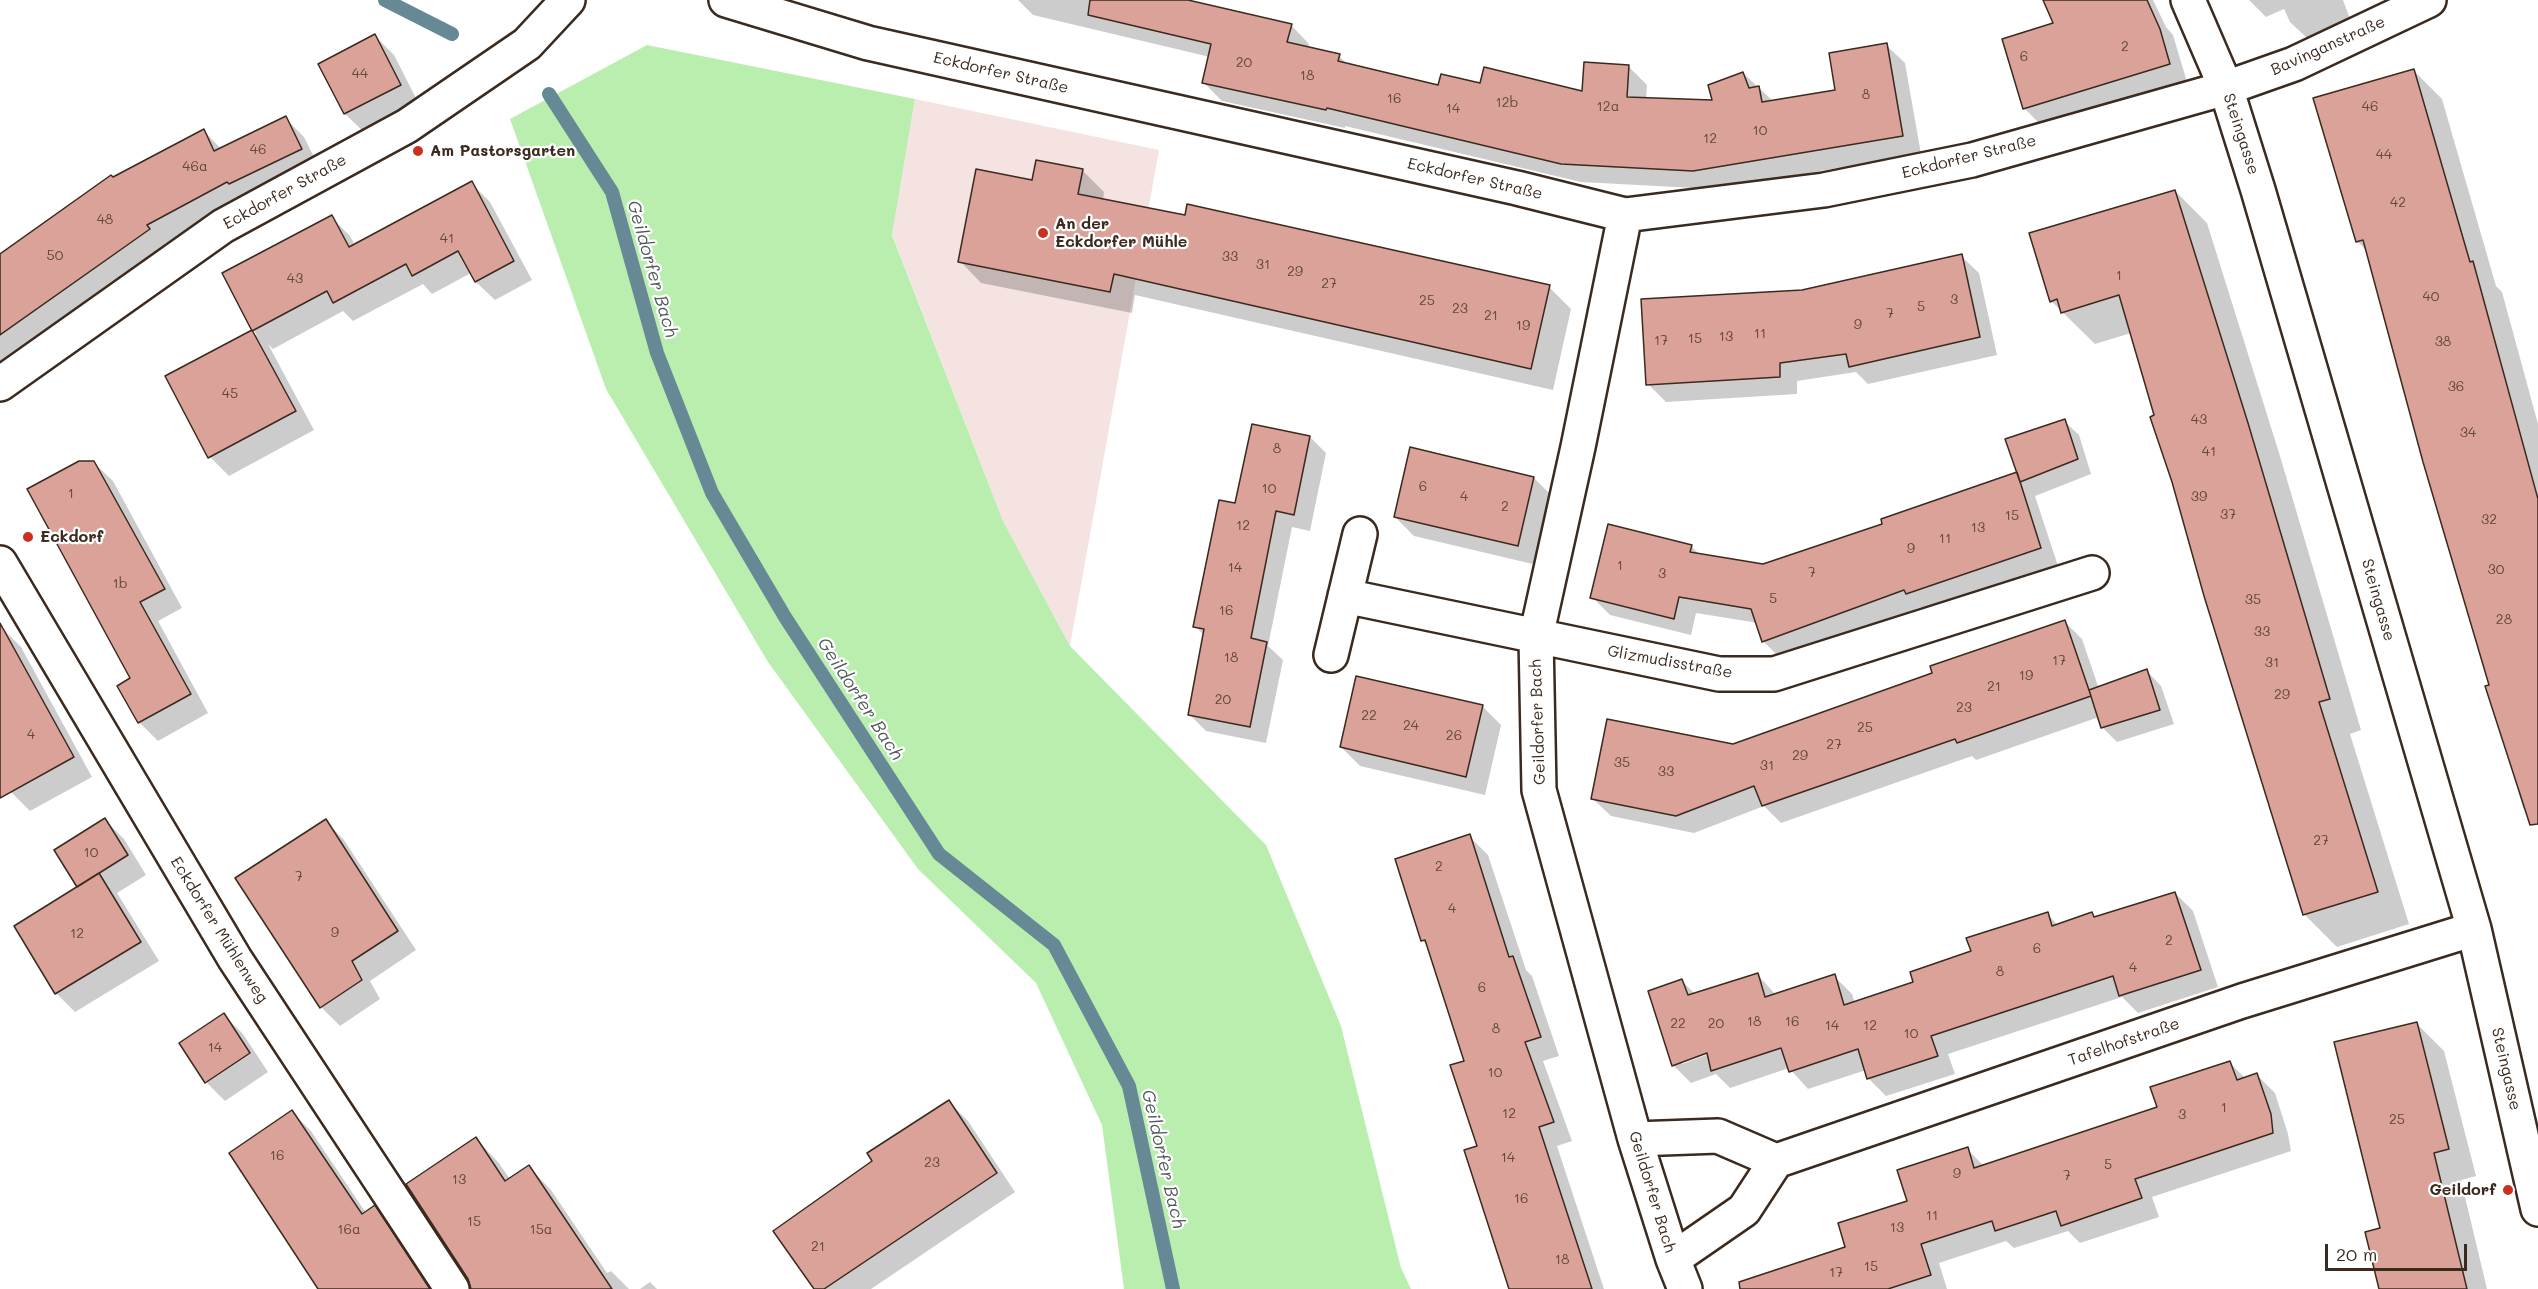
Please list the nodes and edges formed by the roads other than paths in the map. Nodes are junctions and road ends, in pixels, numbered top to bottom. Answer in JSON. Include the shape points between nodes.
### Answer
{"nodes":[{"id":1,"x":568,"y":0,"type":"edge"},
{"id":2,"x":726,"y":0,"type":"edge"},
{"id":3,"x":2188,"y":0,"type":"edge"},
{"id":4,"x":2428,"y":0,"type":"edge"},
{"id":5,"x":2226,"y":88,"type":"junction"},
{"id":6,"x":1625,"y":215,"type":"junction"},
{"id":7,"x":0,"y":384,"type":"edge"},
{"id":8,"x":1359,"y":534,"type":"dead end"},
{"id":9,"x":0,"y":563,"type":"edge"},
{"id":10,"x":2092,"y":573,"type":"dead end"},
{"id":11,"x":1345,"y":596,"type":"junction"},
{"id":12,"x":1536,"y":637,"type":"junction"},
{"id":13,"x":1331,"y":655,"type":"dead end"},
{"id":14,"x":2474,"y":929,"type":"junction"},
{"id":15,"x":1635,"y":1139,"type":"junction"},
{"id":16,"x":1776,"y":1161,"type":"junction"},
{"id":17,"x":2538,"y":1209,"type":"edge"},
{"id":18,"x":1673,"y":1259,"type":"junction"},
{"id":19,"x":452,"y":1289,"type":"edge"},
{"id":20,"x":1685,"y":1289,"type":"edge"}],
"edges":[{"from":1,"to":7,"type":"street","name":"Eckdorfer Straße","via":[[527,44],[416,119],[223,226]]},
{"from":2,"to":6,"type":"street","name":"Eckdorfer Straße","via":[[868,43]]},
{"from":3,"to":5,"type":"street","name":"Steingasse"},
{"from":4,"to":5,"type":"street","name":"Bavinganstraße","via":[[2294,64]]},
{"from":5,"to":6,"type":"street","name":"Eckdorfer Straße","via":[[1972,160],[1824,190]]},
{"from":5,"to":14,"type":"street","name":"Steingasse"},
{"from":6,"to":12,"type":"street","name":"Geildorfer Bach"},
{"from":8,"to":11,"type":"street"},
{"from":9,"to":19,"type":"street","name":"Eckdorfer Mühlenweg","via":[[235,959]]},
{"from":10,"to":12,"type":"street","name":"Glizmudisstraße","via":[[1774,674],[1719,674]]},
{"from":11,"to":12,"type":"street","name":"Glizmudisstraße"},
{"from":11,"to":13,"type":"street"},
{"from":12,"to":15,"type":"street","name":"Geildorfer Bach","via":[[1539,790]]},
{"from":14,"to":16,"type":"street","name":"Tafelhofstraße","via":[[2242,1001]]},
{"from":14,"to":17,"type":"street","name":"Steingasse"},
{"from":15,"to":16,"type":"street","via":[[1718,1136]]},
{"from":15,"to":18,"type":"street","name":"Geildorfer Bach"},
{"from":16,"to":18,"type":"street","via":[[1744,1210]]},
{"from":18,"to":20,"type":"street","name":"Geildorfer Bach"}]}
